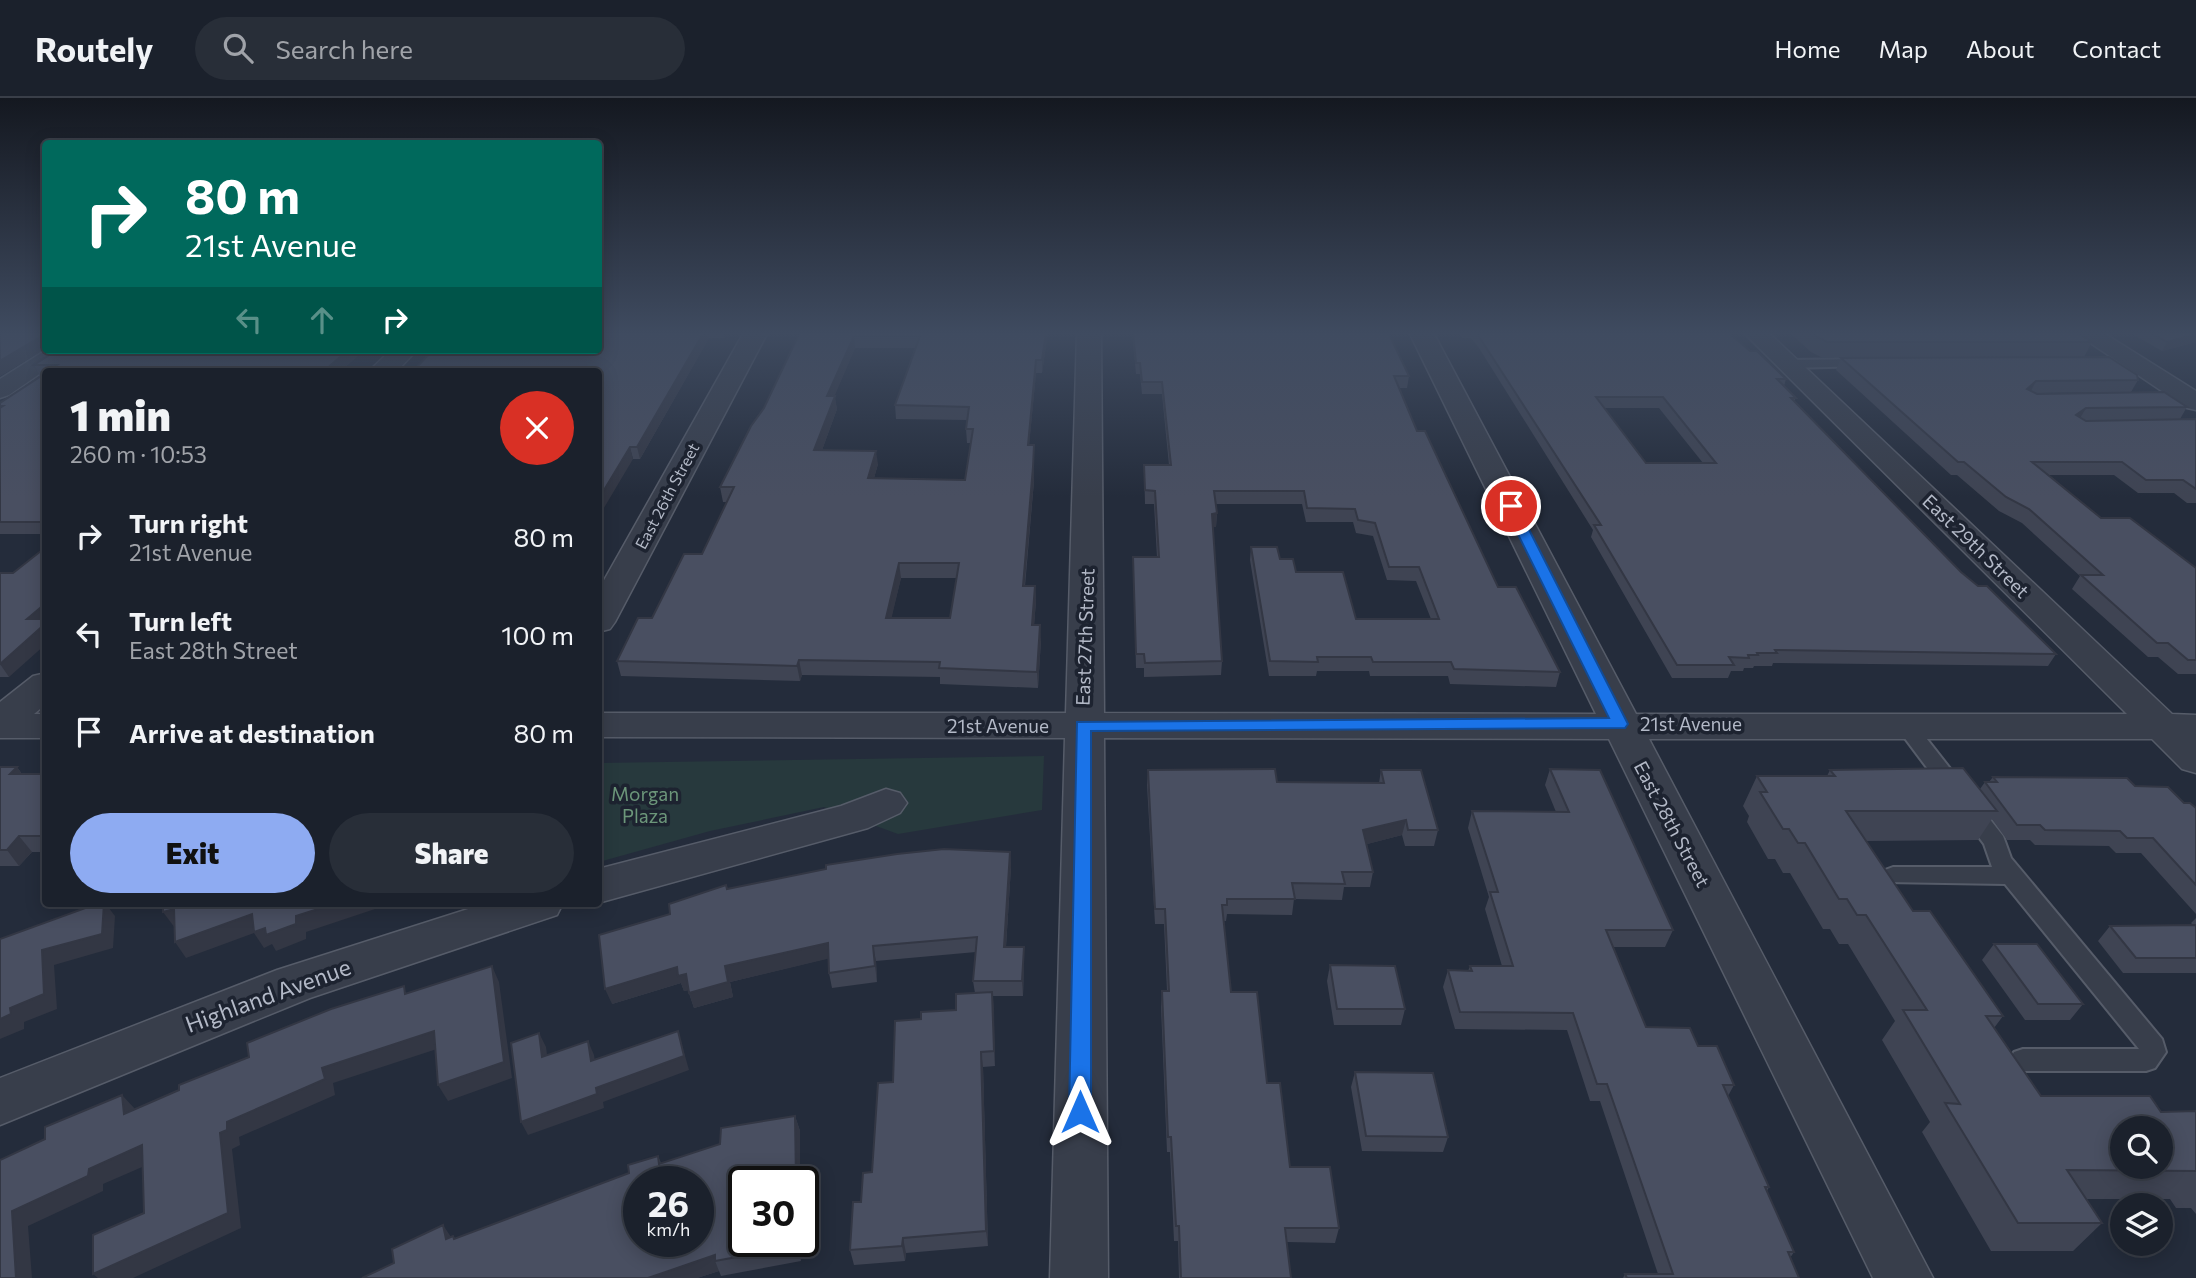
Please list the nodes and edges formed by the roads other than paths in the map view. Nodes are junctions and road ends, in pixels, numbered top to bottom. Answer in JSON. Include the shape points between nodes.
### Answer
{"nodes":[{"id":1,"x":726,"y":387,"type":"edge"},
{"id":2,"x":1088,"y":387,"type":"edge"},
{"id":3,"x":1449,"y":387,"type":"edge"},
{"id":4,"x":1813,"y":387,"type":"edge"},
{"id":5,"x":2173,"y":387,"type":"edge"},
{"id":6,"x":2158,"y":399,"type":"edge"},
{"id":7,"x":2193,"y":400,"type":"edge"},
{"id":8,"x":602,"y":615,"type":"edge"},
{"id":9,"x":42,"y":687,"type":"edge"},
{"id":10,"x":0,"y":724,"type":"edge"},
{"id":11,"x":1620,"y":724,"type":"junction"},
{"id":12,"x":602,"y":725,"type":"edge"},
{"id":13,"x":1905,"y":725,"type":"junction"},
{"id":14,"x":42,"y":726,"type":"edge"},
{"id":15,"x":1082,"y":726,"type":"junction"},
{"id":16,"x":2179,"y":727,"type":"edge"},
{"id":17,"x":2196,"y":760,"type":"edge"},
{"id":18,"x":886,"y":803,"type":"dead end"},
{"id":19,"x":2011,"y":875,"type":"junction"},
{"id":20,"x":1893,"y":876,"type":"edge"},
{"id":21,"x":602,"y":885,"type":"edge"},
{"id":22,"x":515,"y":907,"type":"edge"},
{"id":23,"x":2023,"y":1060,"type":"dead end"},
{"id":24,"x":0,"y":1102,"type":"edge"},
{"id":25,"x":1079,"y":1278,"type":"edge"},
{"id":26,"x":1904,"y":1278,"type":"edge"}],
"edges":[{"from":1,"to":8,"type":"street","name":"East 26th Street"},
{"from":2,"to":15,"type":"street","name":"East 27th Street"},
{"from":3,"to":11,"type":"street","name":"East 28th Street"},
{"from":4,"to":16,"type":"street","name":"East 29th Street"},
{"from":5,"to":7,"type":"street"},
{"from":6,"to":7,"type":"lane"},
{"from":9,"to":10,"type":"street"},
{"from":10,"to":14,"type":"street"},
{"from":11,"to":13,"type":"street","name":"21st Avenue"},
{"from":11,"to":15,"type":"street","name":"21st Avenue"},
{"from":11,"to":26,"type":"street","name":"East 28th Street"},
{"from":12,"to":15,"type":"street","name":"21st Avenue"},
{"from":13,"to":16,"type":"street","name":"21st Avenue"},
{"from":13,"to":19,"type":"lane","via":[[1995,842],[2000,861]]},
{"from":15,"to":25,"type":"street","name":"East 27th Street"},
{"from":16,"to":17,"type":"street","name":"East 29th Street"},
{"from":18,"to":21,"type":"street","via":[[853,818]]},
{"from":19,"to":20,"type":"lane"},
{"from":19,"to":23,"type":"lane","via":[[2153,1046],[2146,1060]]},
{"from":22,"to":24,"type":"street","name":"Highland Avenue","via":[[293,984]]}]}
